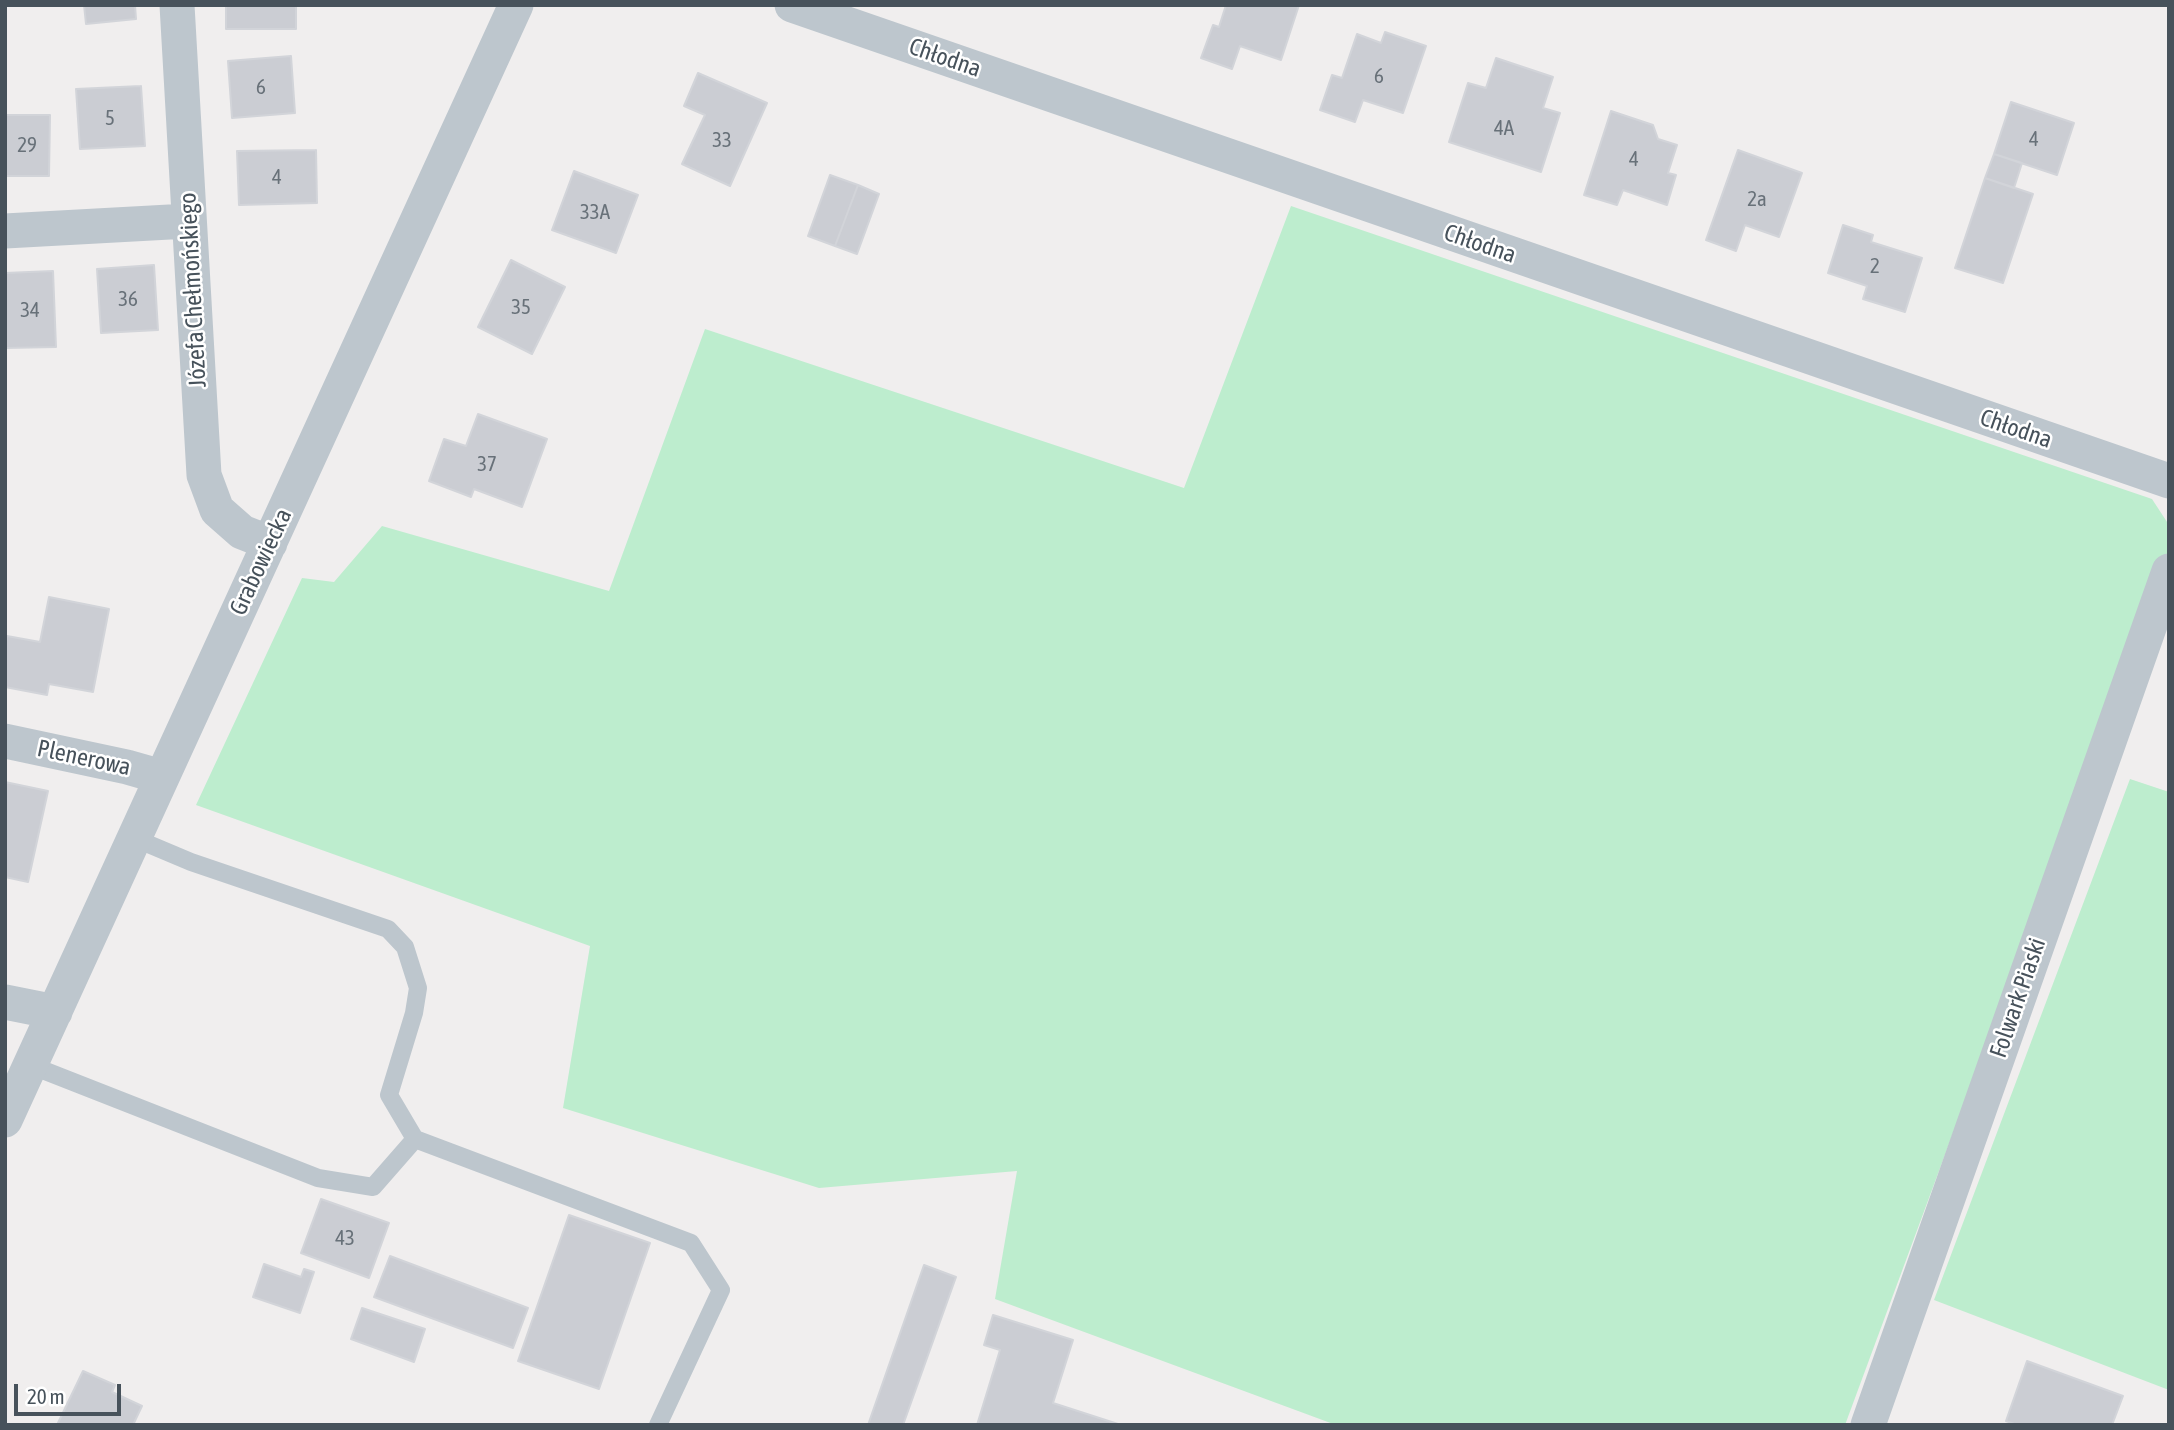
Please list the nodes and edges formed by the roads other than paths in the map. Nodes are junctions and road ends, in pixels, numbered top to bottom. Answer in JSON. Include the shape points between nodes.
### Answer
{"nodes":[{"id":1,"x":177,"y":5,"type":"edge"},
{"id":2,"x":516,"y":5,"type":"edge"},
{"id":3,"x":792,"y":5,"type":"edge"},
{"id":4,"x":188,"y":221,"type":"junction"},
{"id":5,"x":5,"y":231,"type":"edge"},
{"id":6,"x":2169,"y":481,"type":"edge"},
{"id":7,"x":270,"y":543,"type":"junction"},
{"id":8,"x":2169,"y":571,"type":"edge"},
{"id":9,"x":5,"y":741,"type":"edge"},
{"id":10,"x":162,"y":777,"type":"junction"},
{"id":11,"x":134,"y":838,"type":"junction"},
{"id":12,"x":5,"y":1003,"type":"edge"},
{"id":13,"x":55,"y":1012,"type":"junction"},
{"id":14,"x":30,"y":1065,"type":"junction"},
{"id":15,"x":5,"y":1120,"type":"edge"},
{"id":16,"x":415,"y":1139,"type":"junction"},
{"id":17,"x":657,"y":1425,"type":"edge"},
{"id":18,"x":1868,"y":1425,"type":"edge"}],
"edges":[{"from":1,"to":4,"type":"street","name":"Józefa Chełmońskiego"},
{"from":2,"to":7,"type":"street","name":"Grabowiecka"},
{"from":3,"to":6,"type":"street","name":"Chłodna"},
{"from":4,"to":5,"type":"street"},
{"from":4,"to":7,"type":"street","name":"Józefa Chełmońskiego","via":[[204,475],[217,510],[242,532]]},
{"from":7,"to":10,"type":"street","name":"Grabowiecka"},
{"from":8,"to":18,"type":"street","name":"Folwark Piaski"},
{"from":9,"to":10,"type":"street","name":"Plenerowa"},
{"from":10,"to":11,"type":"street","name":"Grabowiecka"},
{"from":11,"to":13,"type":"street","name":"Grabowiecka"},
{"from":11,"to":16,"type":"lane","via":[[388,929],[405,947],[418,988],[388,1095]]},
{"from":12,"to":13,"type":"street"},
{"from":13,"to":14,"type":"street","name":"Grabowiecka"},
{"from":14,"to":15,"type":"street","name":"Grabowiecka"},
{"from":14,"to":16,"type":"lane","via":[[318,1178],[373,1187]]},
{"from":16,"to":17,"type":"lane","via":[[691,1242],[721,1290]]}]}
